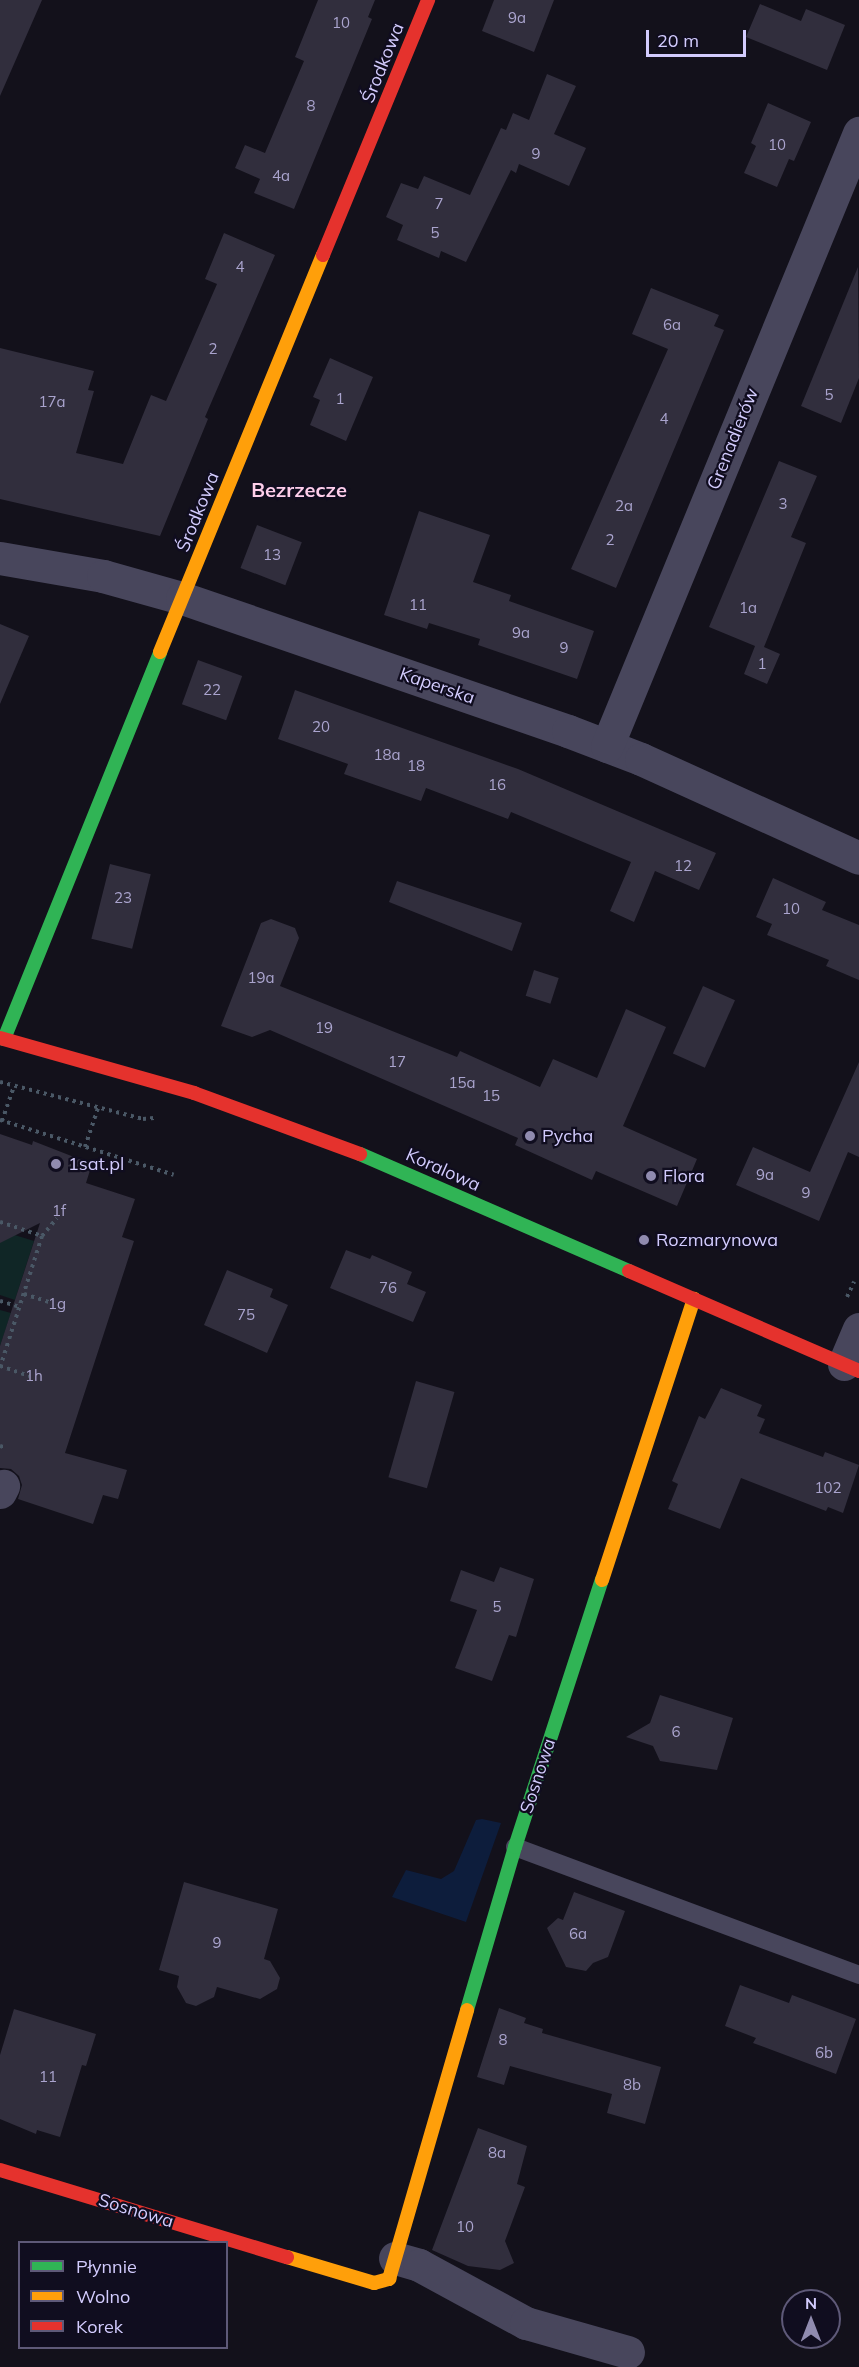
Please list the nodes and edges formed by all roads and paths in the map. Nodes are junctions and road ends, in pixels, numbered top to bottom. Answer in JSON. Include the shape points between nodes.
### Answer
{"nodes":[{"id":1,"x":428,"y":0,"type":"edge"},
{"id":2,"x":859,"y":132,"type":"edge"},
{"id":3,"x":0,"y":558,"type":"edge"},
{"id":4,"x":182,"y":598,"type":"junction"},
{"id":5,"x":607,"y":746,"type":"junction"},
{"id":6,"x":859,"y":858,"type":"edge"},
{"id":7,"x":2,"y":1038,"type":"edge"},
{"id":8,"x":0,"y":1082,"type":"edge"},
{"id":9,"x":14,"y":1086,"type":"junction"},
{"id":10,"x":98,"y":1108,"type":"junction"},
{"id":11,"x":161,"y":1117,"type":"dead end"},
{"id":12,"x":1,"y":1121,"type":"edge"},
{"id":13,"x":85,"y":1147,"type":"junction"},
{"id":14,"x":174,"y":1175,"type":"dead end"},
{"id":15,"x":57,"y":1218,"type":"dead end"},
{"id":16,"x":0,"y":1222,"type":"edge"},
{"id":17,"x":42,"y":1236,"type":"junction"},
{"id":18,"x":24,"y":1294,"type":"junction"},
{"id":19,"x":694,"y":1299,"type":"junction"},
{"id":20,"x":0,"y":1301,"type":"edge"},
{"id":21,"x":52,"y":1303,"type":"dead end"},
{"id":22,"x":20,"y":1307,"type":"junction"},
{"id":23,"x":859,"y":1329,"type":"edge"},
{"id":24,"x":0,"y":1367,"type":"edge"},
{"id":25,"x":852,"y":1368,"type":"edge"},
{"id":26,"x":29,"y":1376,"type":"dead end"},
{"id":27,"x":0,"y":1446,"type":"edge"},
{"id":28,"x":6,"y":1448,"type":"dead end"},
{"id":29,"x":514,"y":1847,"type":"junction"},
{"id":30,"x":859,"y":1975,"type":"edge"},
{"id":31,"x":0,"y":2170,"type":"edge"},
{"id":32,"x":395,"y":2258,"type":"junction"},
{"id":33,"x":628,"y":2352,"type":"dead end"}],
"edges":[{"from":1,"to":4,"type":"street","name":"Środkowa"},
{"from":2,"to":5,"type":"street","name":"Grenadierów"},
{"from":3,"to":4,"type":"street","name":"Kaperska","via":[[103,576]]},
{"from":4,"to":5,"type":"street","name":"Kaperska"},
{"from":4,"to":7,"type":"street","name":"Środkowa"},
{"from":5,"to":6,"type":"street","name":"Kaperska"},
{"from":7,"to":19,"type":"street","name":"Koralowa","via":[[176,1087],[321,1138]]},
{"from":8,"to":9,"type":"path"},
{"from":9,"to":10,"type":"path"},
{"from":9,"to":12,"type":"path"},
{"from":10,"to":11,"type":"path","via":[[143,1119]]},
{"from":10,"to":13,"type":"path"},
{"from":12,"to":13,"type":"path"},
{"from":13,"to":14,"type":"path"},
{"from":15,"to":17,"type":"path"},
{"from":16,"to":17,"type":"path"},
{"from":17,"to":18,"type":"path"},
{"from":18,"to":21,"type":"path"},
{"from":18,"to":22,"type":"path"},
{"from":19,"to":25,"type":"street","name":"Koralowa"},
{"from":19,"to":29,"type":"street","name":"Sosnowa"},
{"from":20,"to":22,"type":"path"},
{"from":22,"to":24,"type":"path"},
{"from":23,"to":25,"type":"street"},
{"from":24,"to":26,"type":"path"},
{"from":27,"to":28,"type":"path"},
{"from":29,"to":30,"type":"lane"},
{"from":29,"to":32,"type":"street","name":"Sosnowa"},
{"from":31,"to":32,"type":"street","name":"Sosnowa","via":[[374,2283],[389,2279]]},
{"from":32,"to":33,"type":"street","via":[[419,2265],[526,2323]]}]}
